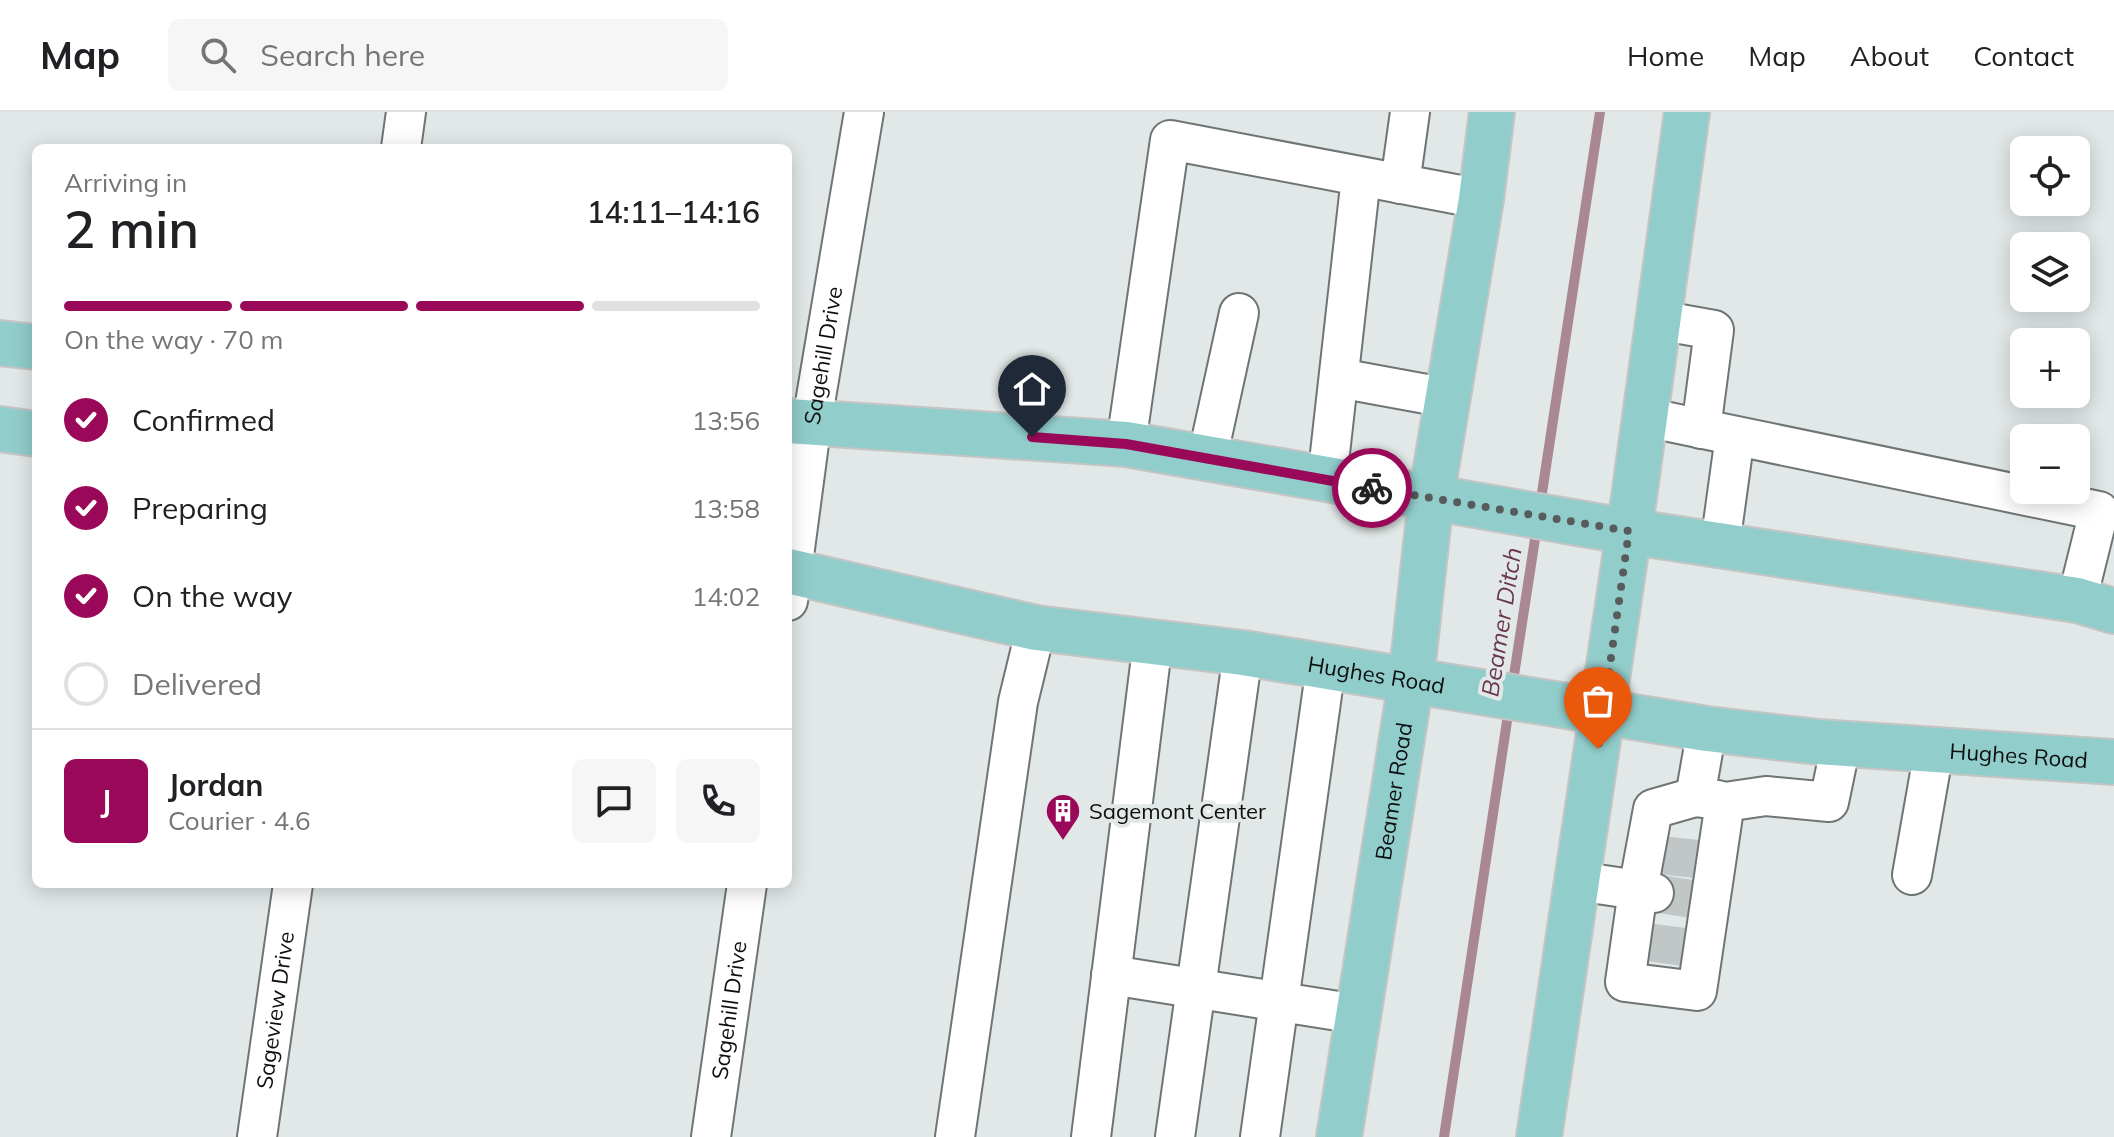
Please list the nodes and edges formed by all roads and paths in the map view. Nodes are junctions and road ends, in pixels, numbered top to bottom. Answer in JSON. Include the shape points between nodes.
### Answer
{"nodes":[{"id":1,"x":406,"y":112,"type":"edge"},
{"id":2,"x":864,"y":112,"type":"edge"},
{"id":3,"x":1410,"y":112,"type":"edge"},
{"id":4,"x":1492,"y":112,"type":"edge"},
{"id":5,"x":1687,"y":112,"type":"edge"},
{"id":6,"x":402,"y":144,"type":"edge"},
{"id":7,"x":1361,"y":177,"type":"junction"},
{"id":8,"x":1400,"y":184,"type":"junction"},
{"id":9,"x":1481,"y":199,"type":"junction"},
{"id":10,"x":1239,"y":313,"type":"dead end"},
{"id":11,"x":1658,"y":320,"type":"junction"},
{"id":12,"x":0,"y":343,"type":"edge"},
{"id":13,"x":32,"y":347,"type":"edge"},
{"id":14,"x":1339,"y":378,"type":"junction"},
{"id":15,"x":1448,"y":398,"type":"junction"},
{"id":16,"x":1645,"y":417,"type":"junction"},
{"id":17,"x":800,"y":421,"type":"edge"},
{"id":18,"x":0,"y":429,"type":"edge"},
{"id":19,"x":32,"y":433,"type":"edge"},
{"id":20,"x":1718,"y":433,"type":"junction"},
{"id":21,"x":1126,"y":444,"type":"junction"},
{"id":22,"x":1207,"y":459,"type":"junction"},
{"id":23,"x":1327,"y":480,"type":"junction"},
{"id":24,"x":1447,"y":501,"type":"junction"},
{"id":25,"x":1615,"y":529,"type":"junction"},
{"id":26,"x":792,"y":538,"type":"edge"},
{"id":27,"x":1720,"y":545,"type":"junction"},
{"id":28,"x":792,"y":583,"type":"edge"},
{"id":29,"x":2095,"y":605,"type":"edge"},
{"id":30,"x":1036,"y":628,"type":"junction"},
{"id":31,"x":1153,"y":641,"type":"junction"},
{"id":32,"x":1243,"y":653,"type":"junction"},
{"id":33,"x":1326,"y":666,"type":"junction"},
{"id":34,"x":1425,"y":683,"type":"junction"},
{"id":35,"x":1586,"y":710,"type":"junction"},
{"id":36,"x":1707,"y":729,"type":"junction"},
{"id":37,"x":1841,"y":744,"type":"junction"},
{"id":38,"x":1934,"y":750,"type":"junction"},
{"id":39,"x":2114,"y":762,"type":"edge"},
{"id":40,"x":1710,"y":799,"type":"junction"},
{"id":41,"x":1679,"y":857,"type":"junction"},
{"id":42,"x":1912,"y":875,"type":"dead end"},
{"id":43,"x":1577,"y":881,"type":"junction"},
{"id":44,"x":292,"y":888,"type":"edge"},
{"id":45,"x":746,"y":888,"type":"edge"},
{"id":46,"x":1646,"y":891,"type":"junction"},
{"id":47,"x":1111,"y":975,"type":"junction"},
{"id":48,"x":1195,"y":988,"type":"junction"},
{"id":49,"x":1279,"y":1002,"type":"junction"},
{"id":50,"x":1357,"y":1014,"type":"junction"},
{"id":51,"x":257,"y":1137,"type":"edge"},
{"id":52,"x":711,"y":1137,"type":"edge"},
{"id":53,"x":955,"y":1137,"type":"edge"},
{"id":54,"x":1091,"y":1137,"type":"edge"},
{"id":55,"x":1175,"y":1137,"type":"edge"},
{"id":56,"x":1260,"y":1137,"type":"edge"},
{"id":57,"x":1339,"y":1137,"type":"edge"},
{"id":58,"x":1539,"y":1137,"type":"edge"}],
"edges":[{"from":1,"to":6,"type":"street"},
{"from":2,"to":17,"type":"street","name":"Sagehill Drive"},
{"from":3,"to":8,"type":"street"},
{"from":4,"to":9,"type":"main road","name":"Beamer Road"},
{"from":5,"to":11,"type":"main road"},
{"from":7,"to":8,"type":"street"},
{"from":7,"to":14,"type":"street"},
{"from":7,"to":21,"type":"street","via":[[1170,140]]},
{"from":8,"to":9,"type":"street"},
{"from":9,"to":15,"type":"main road","name":"Beamer Road"},
{"from":10,"to":22,"type":"street"},
{"from":11,"to":16,"type":"main road"},
{"from":11,"to":20,"type":"street","via":[[1714,330]]},
{"from":12,"to":13,"type":"main road"},
{"from":14,"to":15,"type":"street"},
{"from":14,"to":23,"type":"street"},
{"from":15,"to":24,"type":"main road","name":"Beamer Road"},
{"from":16,"to":20,"type":"street"},
{"from":16,"to":25,"type":"main road"},
{"from":17,"to":21,"type":"main road"},
{"from":17,"to":26,"type":"street","name":"Sagehill Drive"},
{"from":18,"to":19,"type":"main road"},
{"from":20,"to":27,"type":"street"},
{"from":20,"to":29,"type":"street","via":[[2099,511]]},
{"from":21,"to":22,"type":"main road"},
{"from":22,"to":23,"type":"main road"},
{"from":23,"to":24,"type":"main road"},
{"from":24,"to":25,"type":"main road"},
{"from":24,"to":34,"type":"main road","name":"Beamer Road"},
{"from":25,"to":27,"type":"main road"},
{"from":25,"to":35,"type":"main road"},
{"from":27,"to":29,"type":"main road"},
{"from":28,"to":30,"type":"main road","name":"Hughes Road"},
{"from":30,"to":31,"type":"main road","name":"Hughes Road"},
{"from":30,"to":53,"type":"street","via":[[1018,702]]},
{"from":31,"to":32,"type":"main road","name":"Hughes Road"},
{"from":31,"to":47,"type":"street"},
{"from":32,"to":33,"type":"main road","name":"Hughes Road"},
{"from":32,"to":48,"type":"street"},
{"from":33,"to":34,"type":"main road","name":"Hughes Road"},
{"from":33,"to":49,"type":"street"},
{"from":34,"to":35,"type":"main road","name":"Hughes Road"},
{"from":34,"to":50,"type":"main road","name":"Beamer Road"},
{"from":35,"to":36,"type":"main road","name":"Hughes Road"},
{"from":35,"to":43,"type":"main road"},
{"from":36,"to":37,"type":"main road","name":"Hughes Road"},
{"from":36,"to":40,"type":"street"},
{"from":37,"to":38,"type":"main road","name":"Hughes Road"},
{"from":37,"to":40,"type":"street","via":[[1829,802],[1766,796]]},
{"from":38,"to":39,"type":"main road","name":"Hughes Road"},
{"from":38,"to":42,"type":"street"},
{"from":40,"to":41,"type":"street"},
{"from":40,"to":41,"type":"street","via":[[1653,809]]},
{"from":41,"to":46,"type":"street"},
{"from":41,"to":46,"type":"street","via":[[1700,900],[1693,948],[1697,991],[1625,982]]},
{"from":43,"to":46,"type":"street"},
{"from":43,"to":58,"type":"main road"},
{"from":44,"to":51,"type":"street","name":"Sageview Drive"},
{"from":45,"to":52,"type":"street","name":"Sagehill Drive"},
{"from":47,"to":48,"type":"street"},
{"from":47,"to":54,"type":"street"},
{"from":48,"to":49,"type":"street"},
{"from":48,"to":55,"type":"street"},
{"from":49,"to":50,"type":"street"},
{"from":49,"to":56,"type":"street"},
{"from":50,"to":57,"type":"main road","name":"Beamer Road"}]}
